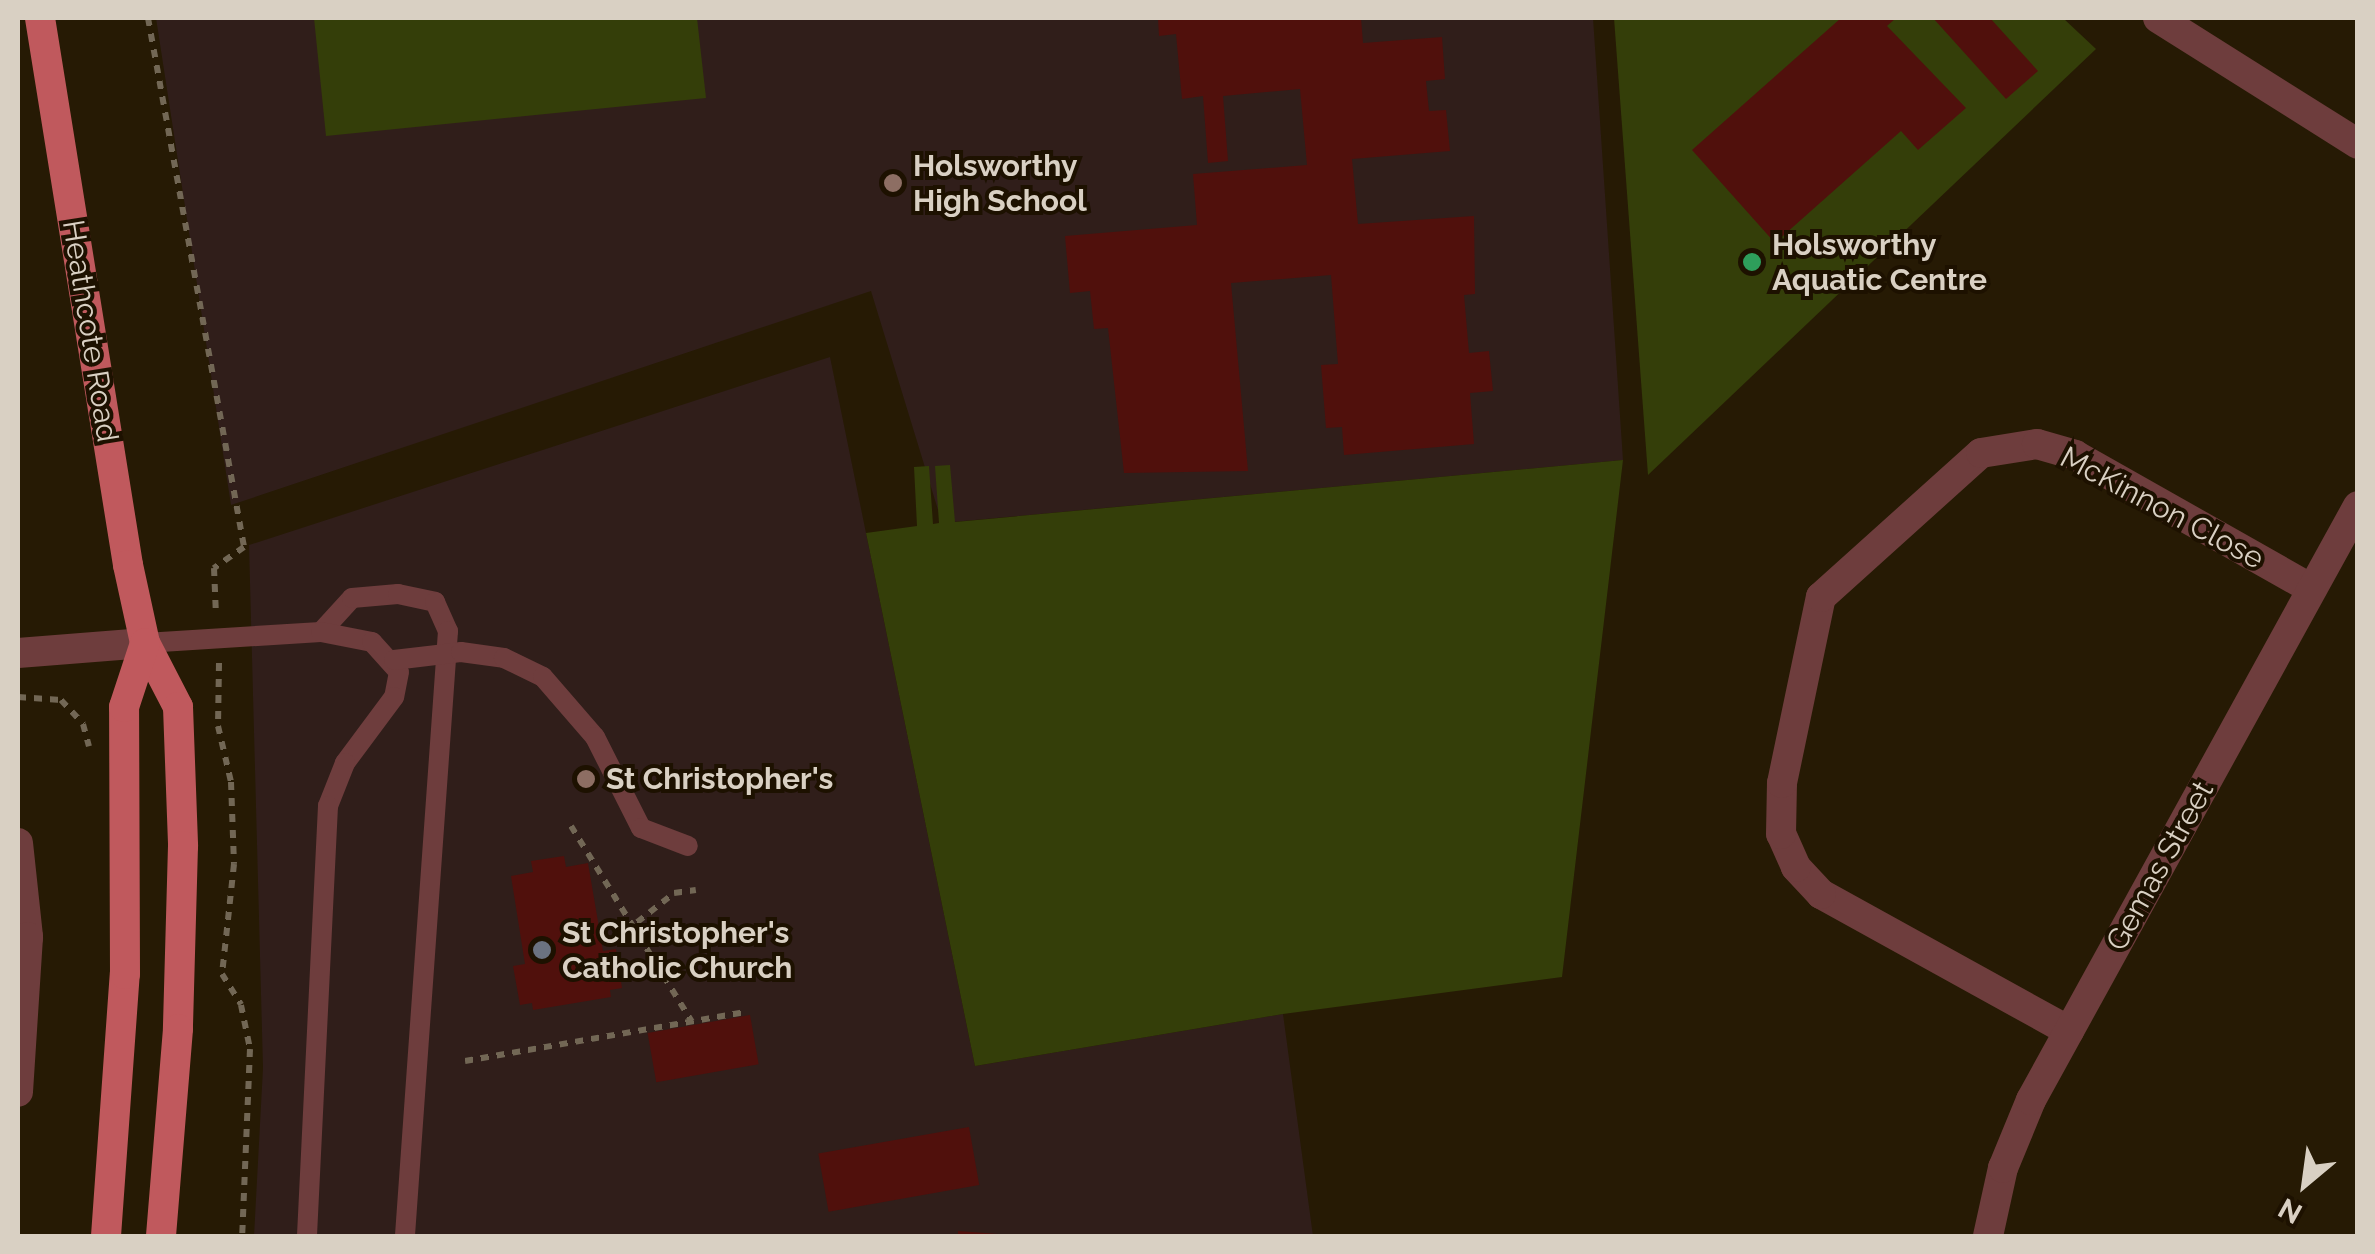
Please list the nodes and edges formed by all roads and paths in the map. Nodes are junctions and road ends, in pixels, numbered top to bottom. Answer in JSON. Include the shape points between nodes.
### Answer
{"nodes":[{"id":1,"x":40,"y":18,"type":"edge"},
{"id":2,"x":148,"y":18,"type":"edge"},
{"id":3,"x":2158,"y":18,"type":"edge"},
{"id":4,"x":2358,"y":144,"type":"edge"},
{"id":5,"x":2358,"y":506,"type":"edge"},
{"id":6,"x":214,"y":568,"type":"dead end"},
{"id":7,"x":2312,"y":589,"type":"junction"},
{"id":8,"x":321,"y":632,"type":"junction"},
{"id":9,"x":145,"y":643,"type":"junction"},
{"id":10,"x":447,"y":652,"type":"junction"},
{"id":11,"x":18,"y":653,"type":"edge"},
{"id":12,"x":394,"y":660,"type":"junction"},
{"id":13,"x":222,"y":690,"type":"dead end"},
{"id":14,"x":18,"y":697,"type":"edge"},
{"id":15,"x":90,"y":760,"type":"dead end"},
{"id":16,"x":571,"y":826,"type":"dead end"},
{"id":17,"x":18,"y":843,"type":"edge"},
{"id":18,"x":688,"y":846,"type":"dead end"},
{"id":19,"x":696,"y":890,"type":"dead end"},
{"id":20,"x":633,"y":926,"type":"junction"},
{"id":21,"x":612,"y":942,"type":"dead end"},
{"id":22,"x":747,"y":1012,"type":"dead end"},
{"id":23,"x":692,"y":1022,"type":"junction"},
{"id":24,"x":2069,"y":1031,"type":"junction"},
{"id":25,"x":465,"y":1060,"type":"dead end"},
{"id":26,"x":18,"y":1092,"type":"edge"},
{"id":27,"x":106,"y":1236,"type":"edge"},
{"id":28,"x":161,"y":1236,"type":"edge"},
{"id":29,"x":242,"y":1236,"type":"edge"},
{"id":30,"x":309,"y":1236,"type":"edge"},
{"id":31,"x":405,"y":1236,"type":"edge"},
{"id":32,"x":1988,"y":1236,"type":"edge"}],
"edges":[{"from":1,"to":9,"type":"main road","name":"Heathcote Road"},
{"from":2,"to":6,"type":"path","via":[[244,546]]},
{"from":3,"to":4,"type":"street"},
{"from":5,"to":7,"type":"street","name":"Gemas Street"},
{"from":7,"to":24,"type":"street","name":"Gemas Street"},
{"from":7,"to":24,"type":"street","name":"McKinnon Close","via":[[2074,454],[2037,444],[1981,453],[1822,596],[1782,783],[1781,834],[1796,867],[1821,894]]},
{"from":8,"to":9,"type":"lane"},
{"from":8,"to":10,"type":"lane","via":[[352,598],[419,595],[444,614]]},
{"from":8,"to":12,"type":"lane","via":[[372,642]]},
{"from":9,"to":11,"type":"street"},
{"from":9,"to":27,"type":"main road","name":"Heathcote Road","via":[[124,707],[125,974]]},
{"from":9,"to":28,"type":"main road","name":"Heathcote Road","via":[[178,708],[182,790],[178,1029]]},
{"from":10,"to":12,"type":"lane"},
{"from":10,"to":18,"type":"lane","via":[[504,658],[555,686],[594,737],[641,828]]},
{"from":10,"to":31,"type":"lane"},
{"from":12,"to":30,"type":"lane","via":[[400,684],[345,763],[328,806]]},
{"from":13,"to":29,"type":"path","via":[[218,726],[231,782],[234,864],[222,974],[241,1005],[250,1050]]},
{"from":14,"to":15,"type":"path","via":[[49,696],[68,705],[83,724]]},
{"from":16,"to":20,"type":"path"},
{"from":17,"to":26,"type":"street","via":[[28,936]]},
{"from":19,"to":20,"type":"path","via":[[674,893]]},
{"from":20,"to":21,"type":"path"},
{"from":20,"to":23,"type":"path"},
{"from":22,"to":23,"type":"path"},
{"from":23,"to":25,"type":"path"},
{"from":24,"to":32,"type":"street","name":"Gemas Street","via":[[2002,1168]]}]}
